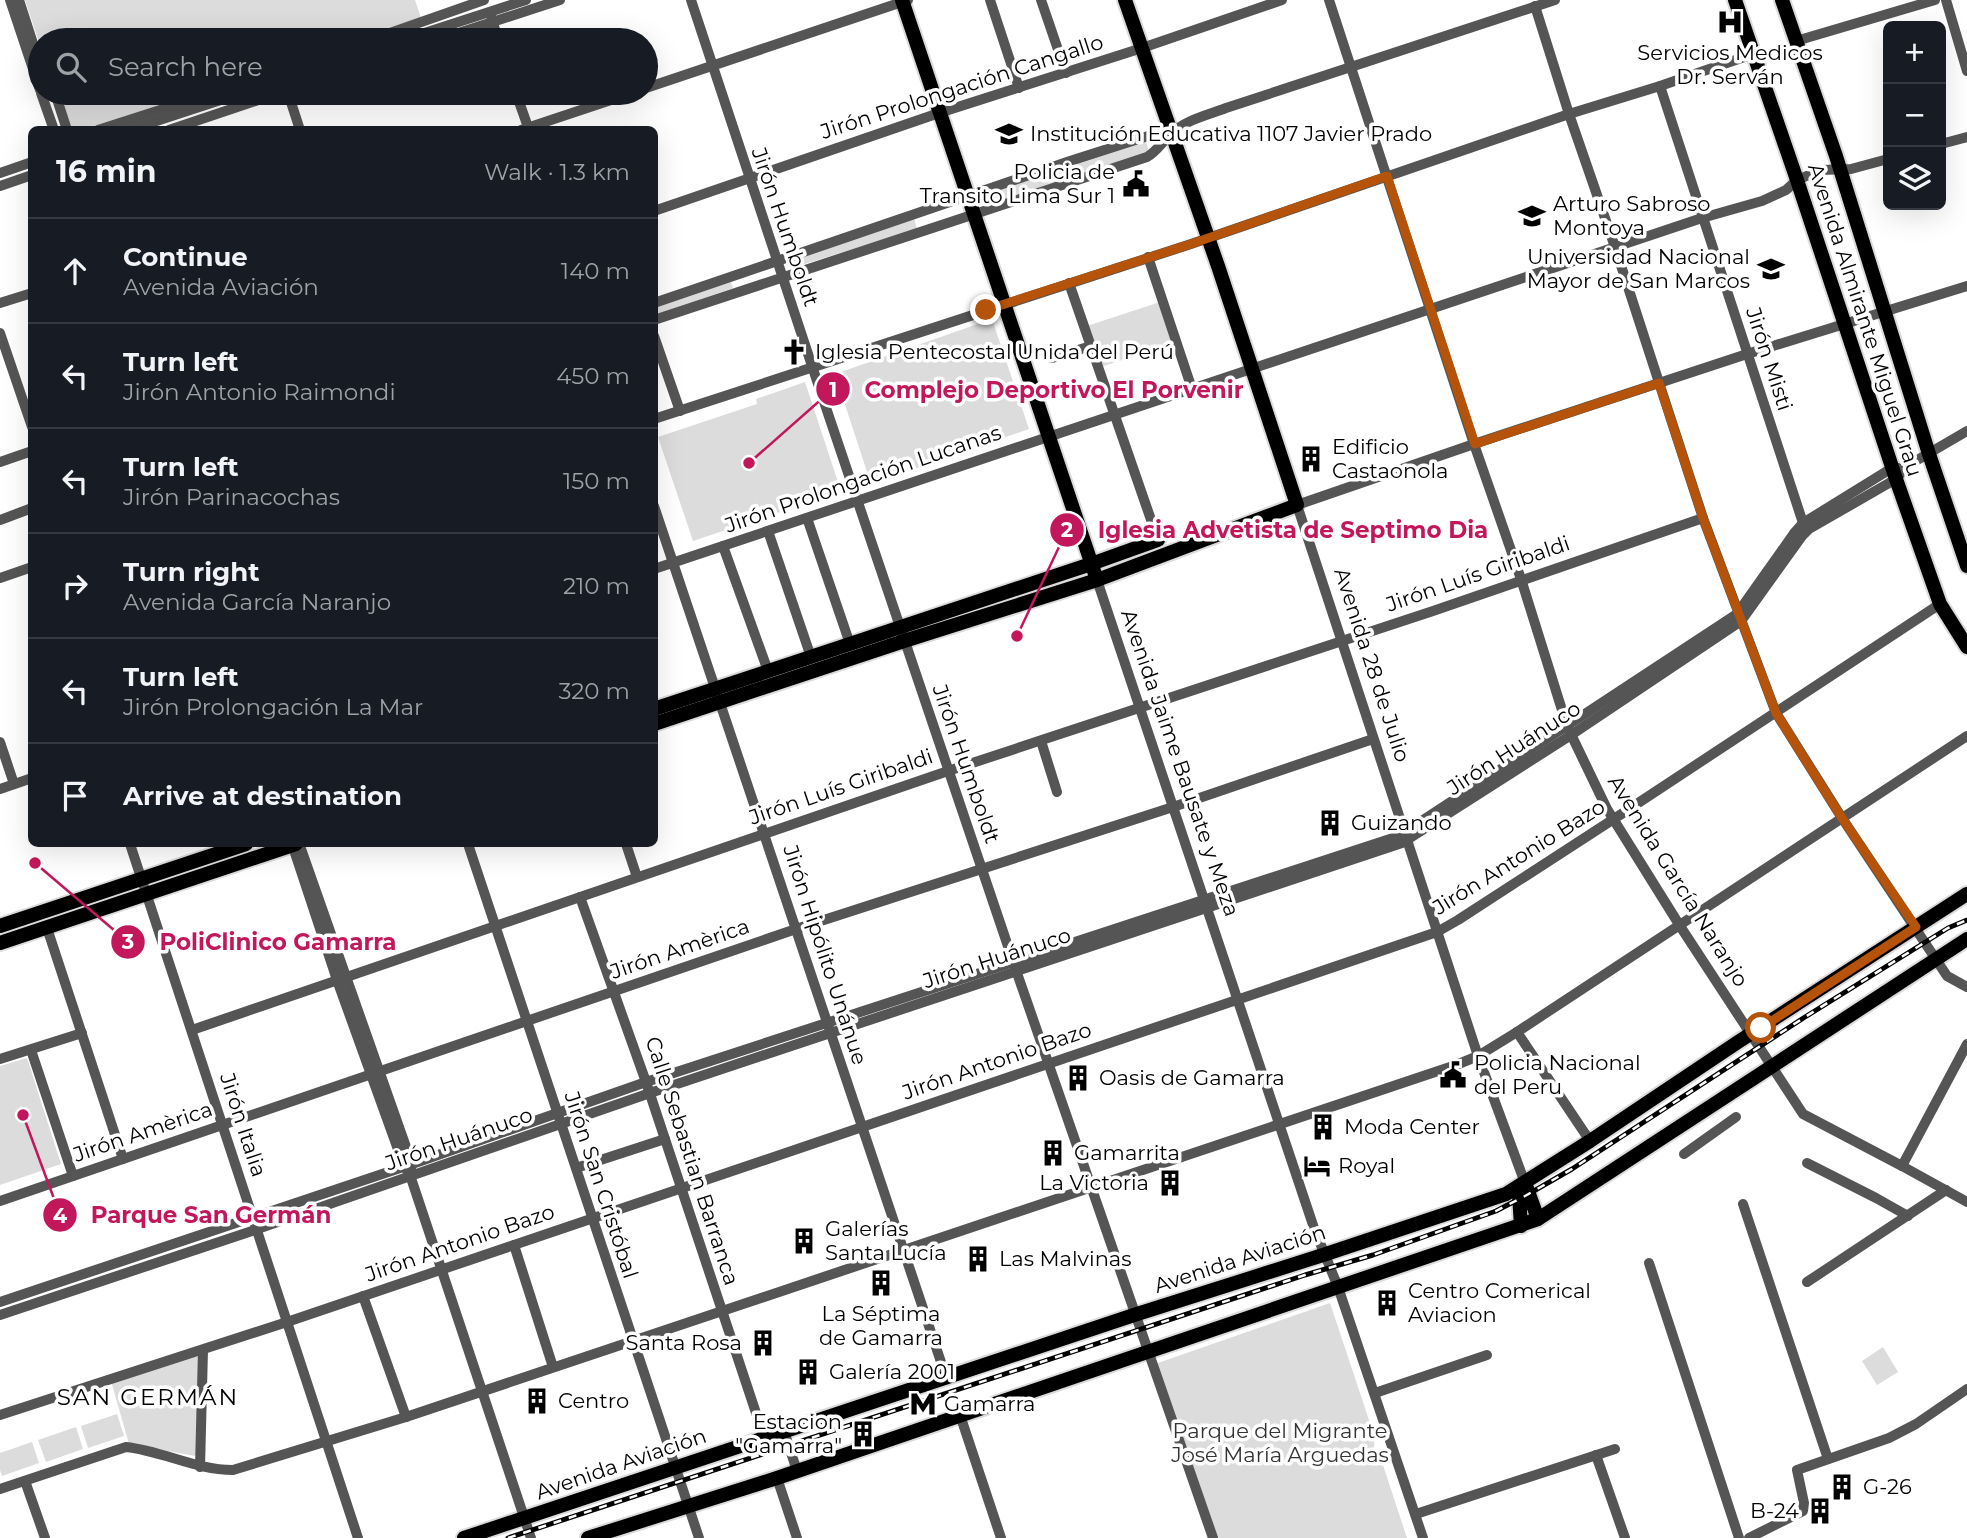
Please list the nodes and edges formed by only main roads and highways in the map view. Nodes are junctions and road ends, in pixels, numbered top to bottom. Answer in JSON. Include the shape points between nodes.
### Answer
{"nodes":[{"id":1,"x":1125,"y":0,"type":"edge"},
{"id":2,"x":1735,"y":0,"type":"edge"},
{"id":3,"x":1782,"y":0,"type":"edge"},
{"id":4,"x":904,"y":1,"type":"edge"},
{"id":5,"x":1158,"y":540,"type":"road end"},
{"id":6,"x":1091,"y":565,"type":"junction"},
{"id":7,"x":1967,"y":566,"type":"edge"},
{"id":8,"x":1097,"y":580,"type":"junction"},
{"id":9,"x":902,"y":634,"type":"junction"},
{"id":10,"x":1967,"y":647,"type":"edge"},
{"id":11,"x":718,"y":695,"type":"junction"},
{"id":12,"x":658,"y":708,"type":"edge"},
{"id":13,"x":658,"y":722,"type":"edge"},
{"id":14,"x":237,"y":847,"type":"edge"},
{"id":15,"x":286,"y":847,"type":"edge"},
{"id":16,"x":1967,"y":894,"type":"edge"},
{"id":17,"x":0,"y":926,"type":"edge"},
{"id":18,"x":1967,"y":939,"type":"edge"},
{"id":19,"x":0,"y":943,"type":"edge"},
{"id":20,"x":1525,"y":1183,"type":"junction"},
{"id":21,"x":1538,"y":1219,"type":"junction"},
{"id":22,"x":1521,"y":1226,"type":"junction"},
{"id":23,"x":464,"y":1538,"type":"edge"},
{"id":24,"x":588,"y":1538,"type":"edge"}],
"edges":[{"from":1,"to":8,"type":"main road","name":"Avenida 28 de Julio","via":[[1297,505]]},
{"from":2,"to":10,"type":"main road","name":"Avenida Almirante Miguel Grau","via":[[1899,471],[1940,604]]},
{"from":3,"to":7,"type":"main road","name":"Avenida Almirante Miguel Grau"},
{"from":4,"to":6,"type":"main road","name":"Avenida Jaime Bausate y Meza"},
{"from":5,"to":6,"type":"main road"},
{"from":6,"to":8,"type":"main road","name":"Avenida Jaime Bausate y Meza"},
{"from":6,"to":9,"type":"main road"},
{"from":8,"to":9,"type":"main road"},
{"from":9,"to":11,"type":"main road"},
{"from":9,"to":11,"type":"main road","via":[[850,644],[768,671]]},
{"from":11,"to":12,"type":"main road"},
{"from":11,"to":13,"type":"main road"},
{"from":14,"to":17,"type":"main road"},
{"from":15,"to":19,"type":"main road"},
{"from":16,"to":20,"type":"main road","name":"Avenida Aviación"},
{"from":18,"to":21,"type":"main road"},
{"from":20,"to":21,"type":"main road","name":"Avenida 28 de Julio"},
{"from":20,"to":22,"type":"main road","name":"Avenida 28 de Julio","via":[[1519,1195]]},
{"from":20,"to":23,"type":"main road","name":"Avenida Aviación","via":[[1506,1194],[1324,1255]]},
{"from":21,"to":22,"type":"main road"},
{"from":22,"to":24,"type":"main road"}]}
